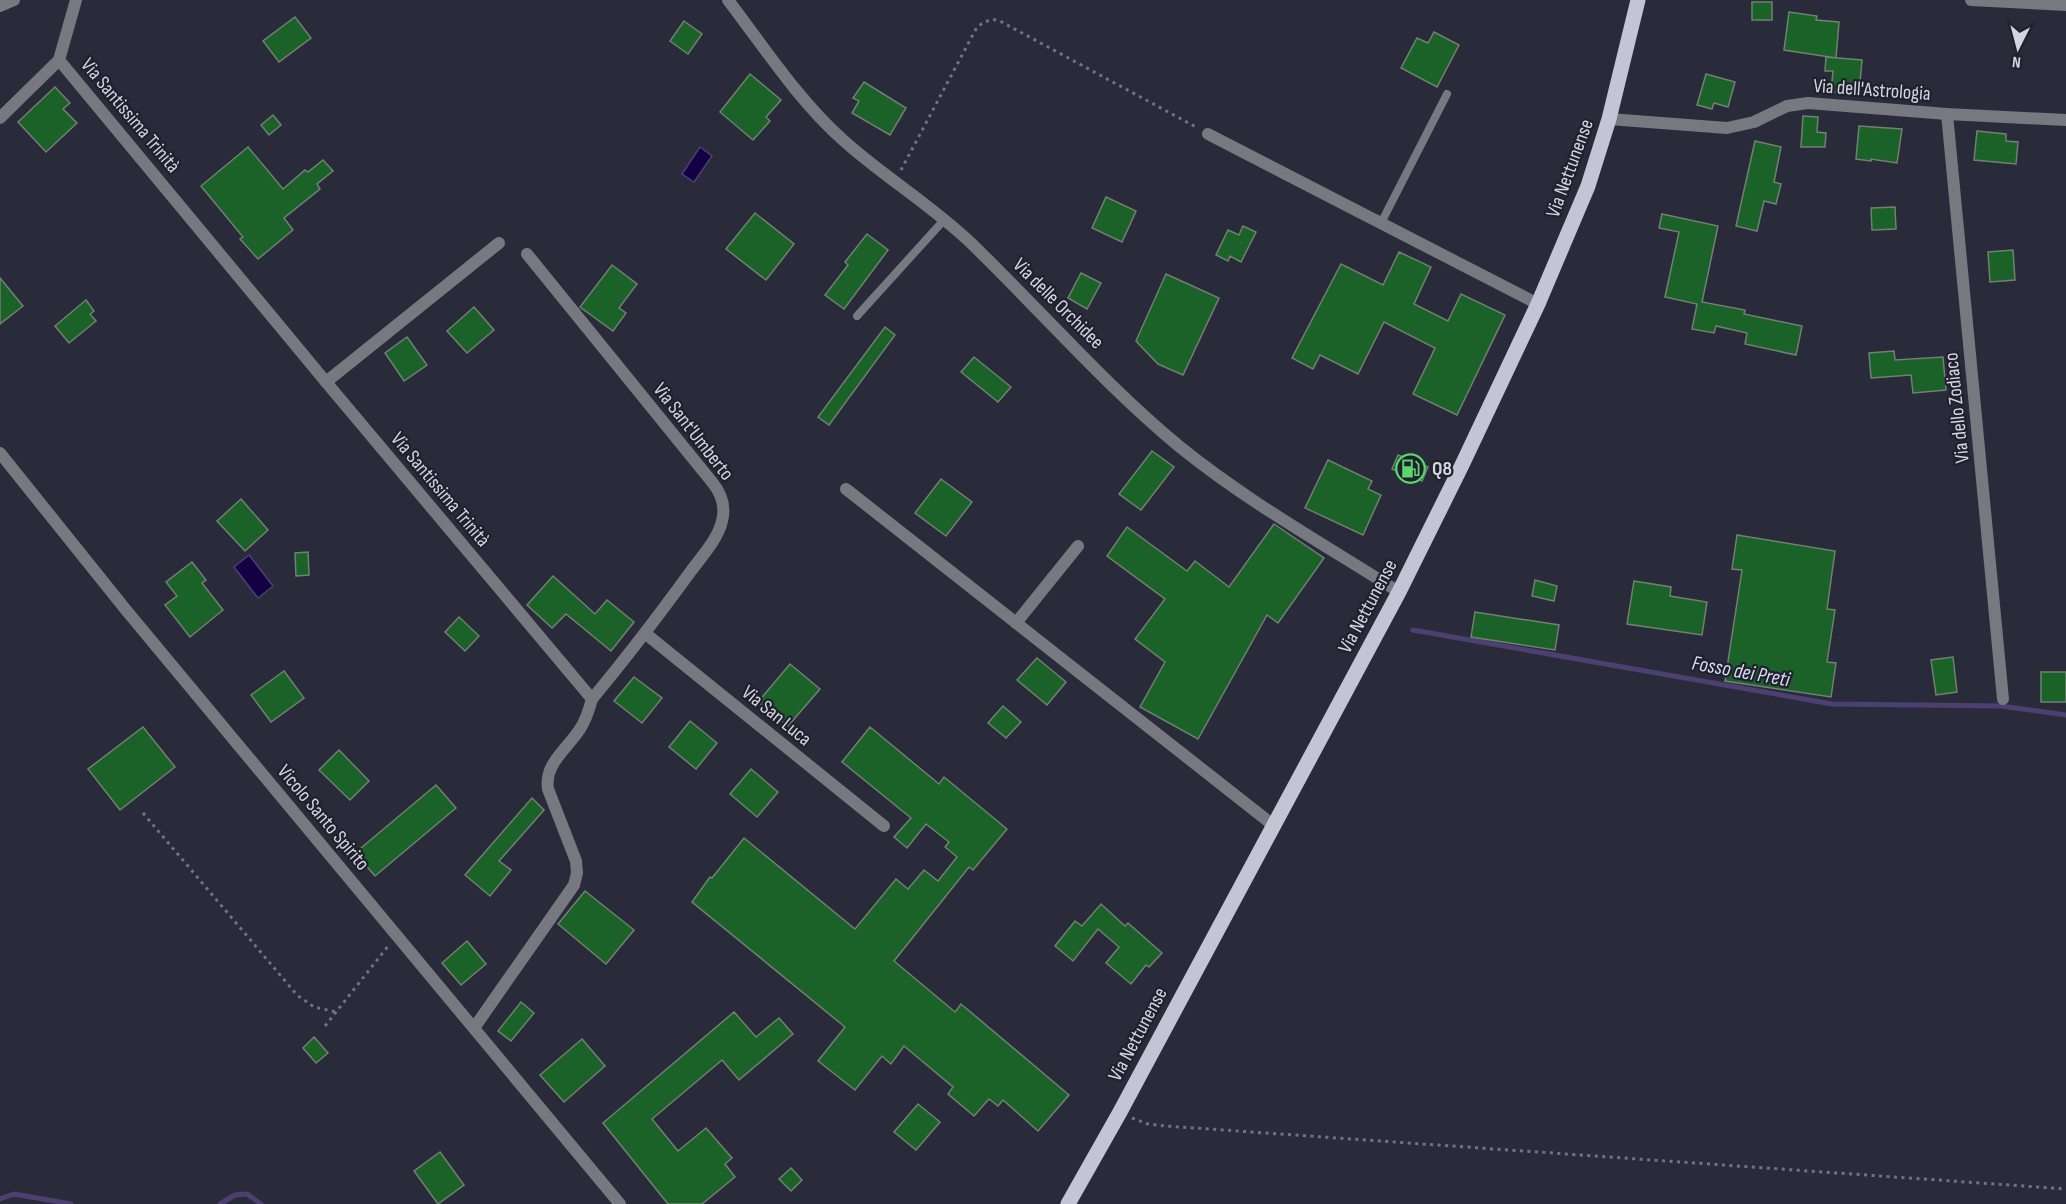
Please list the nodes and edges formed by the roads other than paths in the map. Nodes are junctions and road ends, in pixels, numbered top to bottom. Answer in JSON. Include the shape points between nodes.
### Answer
{"nodes":[{"id":1,"x":14,"y":0,"type":"edge"},
{"id":2,"x":76,"y":0,"type":"edge"},
{"id":3,"x":728,"y":0,"type":"edge"},
{"id":4,"x":1638,"y":0,"type":"edge"},
{"id":5,"x":1971,"y":0,"type":"edge"},
{"id":6,"x":2066,"y":5,"type":"edge"},
{"id":7,"x":0,"y":6,"type":"edge"},
{"id":8,"x":59,"y":60,"type":"junction"},
{"id":9,"x":1447,"y":94,"type":"dead end"},
{"id":10,"x":1947,"y":114,"type":"junction"},
{"id":11,"x":0,"y":118,"type":"edge"},
{"id":12,"x":1609,"y":119,"type":"junction"},
{"id":13,"x":2066,"y":120,"type":"edge"},
{"id":14,"x":1208,"y":134,"type":"road end"},
{"id":15,"x":944,"y":220,"type":"junction"},
{"id":16,"x":1381,"y":223,"type":"junction"},
{"id":17,"x":499,"y":243,"type":"dead end"},
{"id":18,"x":527,"y":254,"type":"dead end"},
{"id":19,"x":1538,"y":304,"type":"junction"},
{"id":20,"x":856,"y":316,"type":"dead end"},
{"id":21,"x":326,"y":382,"type":"junction"},
{"id":22,"x":0,"y":453,"type":"edge"},
{"id":23,"x":846,"y":489,"type":"dead end"},
{"id":24,"x":1078,"y":546,"type":"dead end"},
{"id":25,"x":1399,"y":592,"type":"junction"},
{"id":26,"x":1016,"y":623,"type":"junction"},
{"id":27,"x":646,"y":634,"type":"junction"},
{"id":28,"x":592,"y":699,"type":"junction"},
{"id":29,"x":2004,"y":699,"type":"dead end"},
{"id":30,"x":1273,"y":825,"type":"junction"},
{"id":31,"x":884,"y":826,"type":"dead end"},
{"id":32,"x":474,"y":1028,"type":"junction"},
{"id":33,"x":620,"y":1204,"type":"edge"},
{"id":34,"x":1068,"y":1204,"type":"edge"}],
"edges":[{"from":1,"to":7,"type":"street"},
{"from":2,"to":8,"type":"street","name":"Via Santissima Trinità"},
{"from":3,"to":15,"type":"street","name":"Via delle Orchidee","via":[[842,140]]},
{"from":4,"to":12,"type":"main road","name":"Via Nettunense"},
{"from":5,"to":6,"type":"street"},
{"from":8,"to":11,"type":"street"},
{"from":8,"to":21,"type":"street","name":"Via Santissima Trinità"},
{"from":9,"to":16,"type":"lane"},
{"from":10,"to":12,"type":"street","name":"Via dell'Astrologia","via":[[1808,103],[1787,106],[1754,122],[1727,128]]},
{"from":10,"to":13,"type":"street","name":"Via dell'Astrologia"},
{"from":10,"to":29,"type":"street","name":"Via dello Zodiaco"},
{"from":12,"to":19,"type":"main road","name":"Via Nettunense","via":[[1588,186]]},
{"from":14,"to":16,"type":"street"},
{"from":15,"to":20,"type":"lane"},
{"from":15,"to":25,"type":"street","name":"Via delle Orchidee","via":[[1179,446],[1253,499]]},
{"from":16,"to":19,"type":"street"},
{"from":17,"to":21,"type":"street"},
{"from":18,"to":27,"type":"street","name":"Via Sant'Umberto","via":[[712,482],[722,501],[723,518],[716,536]]},
{"from":19,"to":25,"type":"main road","name":"Via Nettunense"},
{"from":21,"to":28,"type":"street","name":"Via Santissima Trinità"},
{"from":22,"to":32,"type":"street","name":"Vicolo Santo Spirito"},
{"from":23,"to":26,"type":"street"},
{"from":24,"to":26,"type":"street"},
{"from":25,"to":30,"type":"main road","name":"Via Nettunense"},
{"from":26,"to":30,"type":"street"},
{"from":27,"to":28,"type":"street","name":"Via Sant'Umberto"},
{"from":27,"to":31,"type":"street","name":"Via San Luca"},
{"from":28,"to":32,"type":"street","via":[[581,727],[547,777],[576,861],[574,885]]},
{"from":30,"to":34,"type":"main road","name":"Via Nettunense"},
{"from":32,"to":33,"type":"street","name":"Vicolo Santo Spirito"}]}
